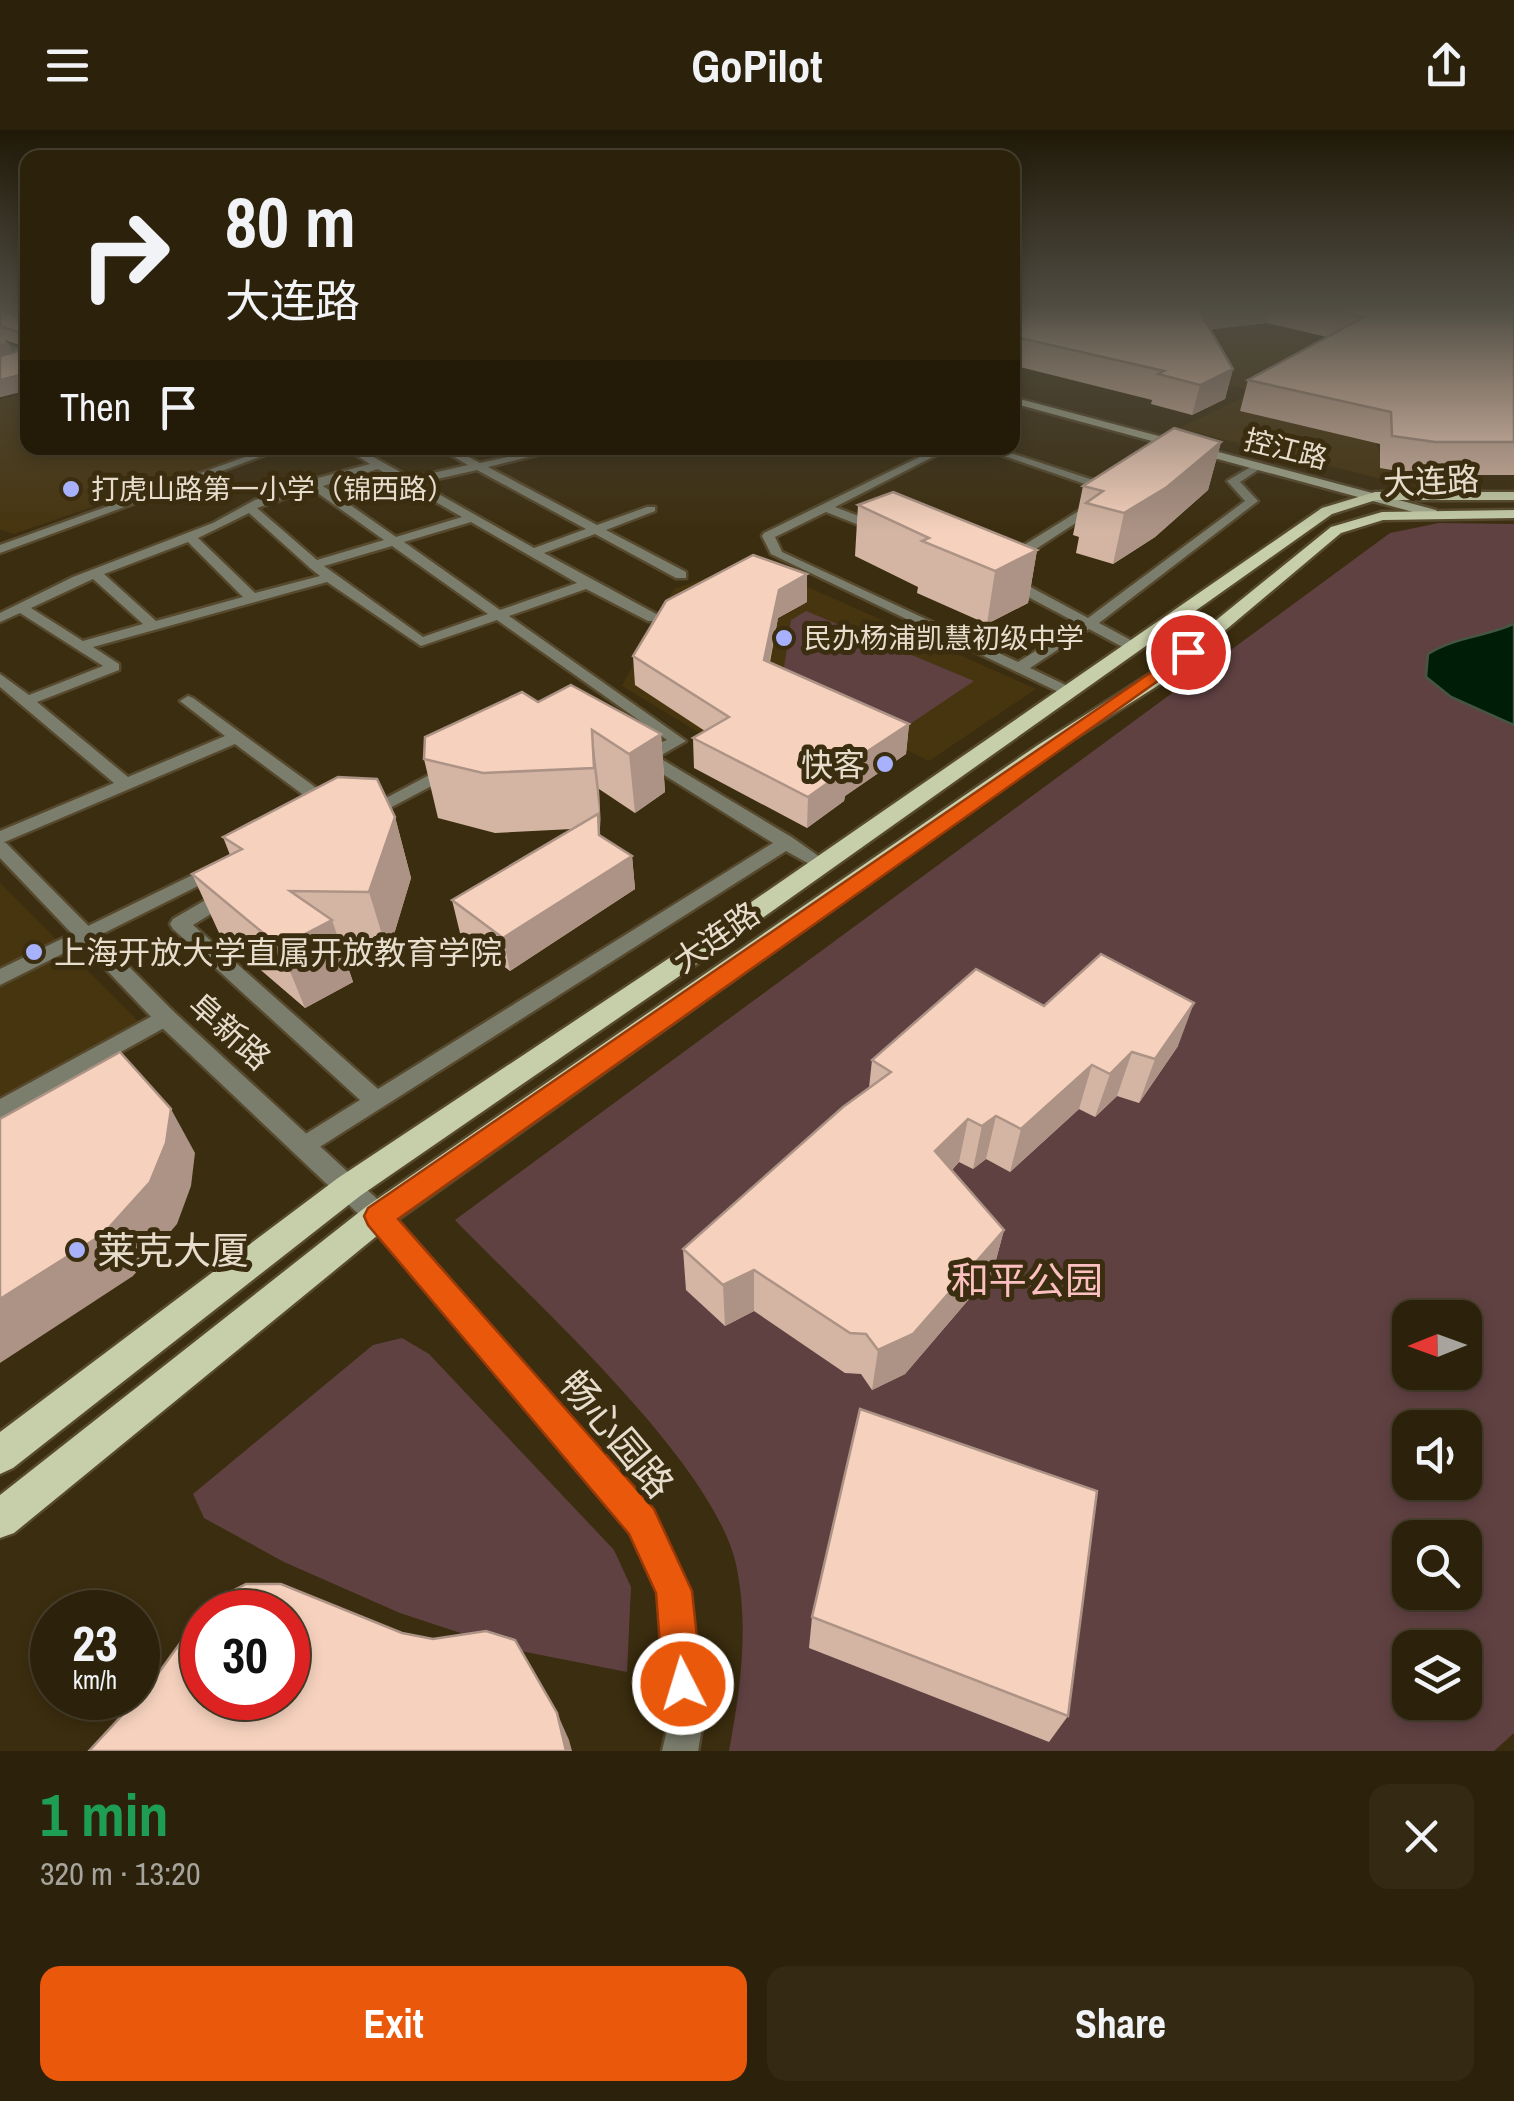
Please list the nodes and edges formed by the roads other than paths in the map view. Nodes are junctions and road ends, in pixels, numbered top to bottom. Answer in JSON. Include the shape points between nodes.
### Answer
{"nodes":[{"id":1,"x":1020,"y":392,"type":"edge"},
{"id":2,"x":1020,"y":405,"type":"edge"},
{"id":3,"x":260,"y":455,"type":"edge"},
{"id":4,"x":362,"y":455,"type":"edge"},
{"id":5,"x":459,"y":455,"type":"edge"},
{"id":6,"x":530,"y":455,"type":"edge"},
{"id":7,"x":931,"y":455,"type":"edge"},
{"id":8,"x":1007,"y":455,"type":"edge"},
{"id":9,"x":379,"y":465,"type":"junction"},
{"id":10,"x":482,"y":466,"type":"junction"},
{"id":11,"x":1254,"y":468,"type":"junction"},
{"id":12,"x":409,"y":482,"type":"junction"},
{"id":13,"x":312,"y":484,"type":"junction"},
{"id":14,"x":1374,"y":496,"type":"junction"},
{"id":15,"x":1514,"y":496,"type":"edge"},
{"id":16,"x":249,"y":507,"type":"junction"},
{"id":17,"x":825,"y":507,"type":"junction"},
{"id":18,"x":651,"y":510,"type":"dead end"},
{"id":19,"x":1432,"y":513,"type":"junction"},
{"id":20,"x":1514,"y":514,"type":"edge"},
{"id":21,"x":472,"y":518,"type":"junction"},
{"id":22,"x":596,"y":529,"type":"junction"},
{"id":23,"x":189,"y":536,"type":"junction"},
{"id":24,"x":898,"y":536,"type":"edge"},
{"id":25,"x":393,"y":542,"type":"junction"},
{"id":26,"x":0,"y":549,"type":"edge"},
{"id":27,"x":533,"y":552,"type":"junction"},
{"id":28,"x":315,"y":565,"type":"junction"},
{"id":29,"x":96,"y":572,"type":"junction"},
{"id":30,"x":681,"y":575,"type":"dead end"},
{"id":31,"x":329,"y":577,"type":"junction"},
{"id":32,"x":587,"y":584,"type":"junction"},
{"id":33,"x":252,"y":598,"type":"junction"},
{"id":34,"x":23,"y":609,"type":"junction"},
{"id":35,"x":497,"y":616,"type":"junction"},
{"id":36,"x":0,"y":618,"type":"edge"},
{"id":37,"x":653,"y":618,"type":"edge"},
{"id":38,"x":1090,"y":623,"type":"junction"},
{"id":39,"x":153,"y":626,"type":"junction"},
{"id":40,"x":81,"y":646,"type":"junction"},
{"id":41,"x":1134,"y":647,"type":"junction"},
{"id":42,"x":1019,"y":668,"type":"junction"},
{"id":43,"x":0,"y":679,"type":"edge"},
{"id":44,"x":600,"y":687,"type":"junction"},
{"id":45,"x":1069,"y":692,"type":"junction"},
{"id":46,"x":576,"y":698,"type":"edge"},
{"id":47,"x":188,"y":701,"type":"dead end"},
{"id":48,"x":27,"y":702,"type":"junction"},
{"id":49,"x":237,"y":738,"type":"junction"},
{"id":50,"x":472,"y":759,"type":"edge"},
{"id":51,"x":126,"y":784,"type":"junction"},
{"id":52,"x":318,"y":820,"type":"edge"},
{"id":53,"x":341,"y":828,"type":"edge"},
{"id":54,"x":0,"y":838,"type":"edge"},
{"id":55,"x":787,"y":842,"type":"junction"},
{"id":56,"x":0,"y":846,"type":"edge"},
{"id":57,"x":230,"y":863,"type":"edge"},
{"id":58,"x":822,"y":864,"type":"junction"},
{"id":59,"x":244,"y":885,"type":"edge"},
{"id":60,"x":87,"y":932,"type":"junction"},
{"id":61,"x":0,"y":978,"type":"edge"},
{"id":62,"x":165,"y":1016,"type":"junction"},
{"id":63,"x":374,"y":1098,"type":"junction"},
{"id":64,"x":0,"y":1110,"type":"edge"},
{"id":65,"x":307,"y":1145,"type":"junction"},
{"id":66,"x":350,"y":1187,"type":"junction"},
{"id":67,"x":378,"y":1216,"type":"junction"},
{"id":68,"x":0,"y":1455,"type":"edge"},
{"id":69,"x":0,"y":1520,"type":"edge"},
{"id":70,"x":680,"y":1751,"type":"edge"}],
"edges":[{"from":1,"to":14,"type":"main road","name":"控江路"},
{"from":2,"to":11,"type":"main road","name":"控江路"},
{"from":3,"to":26,"type":"street"},
{"from":4,"to":9,"type":"street"},
{"from":5,"to":10,"type":"street"},
{"from":6,"to":10,"type":"street"},
{"from":7,"to":17,"type":"street"},
{"from":8,"to":38,"type":"street","via":[[1089,482],[1105,500],[990,573]]},
{"from":9,"to":12,"type":"street"},
{"from":9,"to":13,"type":"street"},
{"from":10,"to":12,"type":"street"},
{"from":10,"to":22,"type":"street"},
{"from":11,"to":14,"type":"main road","name":"控江路"},
{"from":11,"to":38,"type":"street","via":[[1233,480],[1252,502]]},
{"from":12,"to":21,"type":"street"},
{"from":13,"to":16,"type":"street"},
{"from":13,"to":25,"type":"street"},
{"from":14,"to":15,"type":"main road","name":"大连路"},
{"from":14,"to":19,"type":"main road","name":"控江路"},
{"from":14,"to":41,"type":"main road","name":"大连路","via":[[1327,511]]},
{"from":16,"to":23,"type":"street"},
{"from":16,"to":28,"type":"street"},
{"from":17,"to":24,"type":"street"},
{"from":17,"to":42,"type":"street","via":[[768,536],[777,554]]},
{"from":18,"to":22,"type":"street"},
{"from":19,"to":20,"type":"main road","name":"大连路"},
{"from":19,"to":67,"type":"main road","name":"大连路","via":[[1382,516],[1336,530],[1158,677],[1045,749]]},
{"from":21,"to":25,"type":"street"},
{"from":21,"to":27,"type":"street"},
{"from":22,"to":27,"type":"street"},
{"from":22,"to":30,"type":"street"},
{"from":23,"to":29,"type":"street"},
{"from":23,"to":33,"type":"street"},
{"from":25,"to":28,"type":"street"},
{"from":25,"to":35,"type":"street"},
{"from":27,"to":32,"type":"street"},
{"from":28,"to":31,"type":"street"},
{"from":29,"to":34,"type":"street"},
{"from":29,"to":39,"type":"street"},
{"from":31,"to":33,"type":"street"},
{"from":31,"to":35,"type":"street","via":[[421,642]]},
{"from":32,"to":35,"type":"street"},
{"from":32,"to":37,"type":"street"},
{"from":33,"to":39,"type":"street"},
{"from":34,"to":36,"type":"street"},
{"from":34,"to":40,"type":"street"},
{"from":35,"to":44,"type":"street"},
{"from":38,"to":41,"type":"street"},
{"from":38,"to":42,"type":"street"},
{"from":39,"to":40,"type":"street"},
{"from":40,"to":48,"type":"street","via":[[114,667]]},
{"from":41,"to":45,"type":"main road","name":"大连路"},
{"from":42,"to":45,"type":"street"},
{"from":43,"to":48,"type":"street"},
{"from":44,"to":46,"type":"street"},
{"from":44,"to":55,"type":"street","via":[[678,741],[638,752]]},
{"from":45,"to":58,"type":"main road","name":"大连路"},
{"from":47,"to":49,"type":"street"},
{"from":48,"to":51,"type":"street"},
{"from":49,"to":51,"type":"street"},
{"from":49,"to":52,"type":"street","via":[[336,811]]},
{"from":50,"to":53,"type":"street"},
{"from":51,"to":54,"type":"street"},
{"from":55,"to":58,"type":"street"},
{"from":55,"to":63,"type":"street"},
{"from":56,"to":60,"type":"street","name":"阜新路"},
{"from":57,"to":60,"type":"street"},
{"from":58,"to":66,"type":"main road","name":"大连路"},
{"from":59,"to":63,"type":"street","via":[[180,924]]},
{"from":60,"to":61,"type":"street"},
{"from":60,"to":62,"type":"street","name":"阜新路"},
{"from":62,"to":64,"type":"street"},
{"from":62,"to":65,"type":"street","name":"阜新路"},
{"from":63,"to":65,"type":"street"},
{"from":65,"to":66,"type":"street","name":"阜新路"},
{"from":66,"to":67,"type":"street","name":"阜新路"},
{"from":66,"to":68,"type":"main road","name":"大连路"},
{"from":67,"to":69,"type":"main road","name":"大连路"},
{"from":67,"to":70,"type":"street","name":"畅心园路","via":[[642,1521],[674,1591],[686,1722]]}]}
